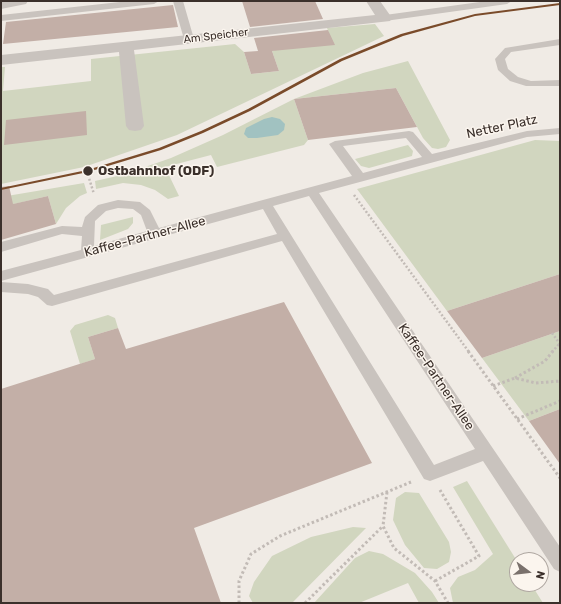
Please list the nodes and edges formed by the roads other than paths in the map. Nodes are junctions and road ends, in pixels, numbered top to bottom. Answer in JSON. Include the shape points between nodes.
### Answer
{"nodes":[{"id":1,"x":21,"y":1,"type":"edge"},
{"id":2,"x":154,"y":1,"type":"edge"},
{"id":3,"x":178,"y":1,"type":"edge"},
{"id":4,"x":373,"y":1,"type":"edge"},
{"id":5,"x":507,"y":1,"type":"edge"},
{"id":6,"x":1,"y":5,"type":"edge"},
{"id":7,"x":1,"y":18,"type":"edge"},
{"id":8,"x":384,"y":18,"type":"junction"},
{"id":9,"x":189,"y":39,"type":"junction"},
{"id":10,"x":560,"y":42,"type":"edge"},
{"id":11,"x":126,"y":47,"type":"junction"},
{"id":12,"x":1,"y":60,"type":"edge"},
{"id":13,"x":560,"y":83,"type":"edge"},
{"id":14,"x":134,"y":126,"type":"dead end"},
{"id":15,"x":560,"y":131,"type":"edge"},
{"id":16,"x":450,"y":153,"type":"joint"},
{"id":17,"x":430,"y":158,"type":"junction"},
{"id":18,"x":360,"y":178,"type":"junction"},
{"id":19,"x":312,"y":191,"type":"junction"},
{"id":20,"x":266,"y":204,"type":"junction"},
{"id":21,"x":89,"y":232,"type":"junction"},
{"id":22,"x":154,"y":234,"type":"junction"},
{"id":23,"x":285,"y":236,"type":"junction"},
{"id":24,"x":1,"y":248,"type":"edge"},
{"id":25,"x":87,"y":253,"type":"junction"},
{"id":26,"x":1,"y":276,"type":"edge"},
{"id":27,"x":1,"y":286,"type":"edge"},
{"id":28,"x":486,"y":452,"type":"junction"},
{"id":29,"x":560,"y":563,"type":"edge"}],
"edges":[{"from":1,"to":6,"type":"street"},
{"from":2,"to":7,"type":"lane"},
{"from":3,"to":9,"type":"lane"},
{"from":4,"to":8,"type":"street"},
{"from":5,"to":8,"type":"lane","name":"Am Speicher"},
{"from":8,"to":9,"type":"street","name":"Am Speicher"},
{"from":9,"to":11,"type":"street","name":"Am Speicher"},
{"from":10,"to":13,"type":"lane","via":[[508,50],[500,59],[504,70],[514,79],[530,84]]},
{"from":11,"to":12,"type":"street","name":"Am Speicher","via":[[47,64]]},
{"from":11,"to":14,"type":"street"},
{"from":15,"to":16,"type":"lane","name":"Netter Platz","via":[[527,134]]},
{"from":16,"to":17,"type":"lane","name":"Kaffee-Partner-Allee"},
{"from":17,"to":18,"type":"lane","name":"Kaffee-Partner-Allee"},
{"from":17,"to":18,"type":"lane","via":[[409,134],[335,144]]},
{"from":18,"to":19,"type":"lane","name":"Kaffee-Partner-Allee"},
{"from":19,"to":20,"type":"lane","name":"Kaffee-Partner-Allee"},
{"from":19,"to":28,"type":"lane","name":"Kaffee-Partner-Allee"},
{"from":20,"to":22,"type":"lane","name":"Kaffee-Partner-Allee"},
{"from":20,"to":23,"type":"lane"},
{"from":21,"to":22,"type":"lane","via":[[89,220],[102,208],[118,204],[136,205],[146,213]]},
{"from":21,"to":24,"type":"lane","via":[[62,230]]},
{"from":21,"to":25,"type":"lane"},
{"from":22,"to":25,"type":"lane","name":"Kaffee-Partner-Allee"},
{"from":23,"to":27,"type":"lane","via":[[52,301],[43,294],[28,289]]},
{"from":23,"to":28,"type":"lane","via":[[430,474]]},
{"from":25,"to":26,"type":"lane","name":"Kaffee-Partner-Allee"},
{"from":28,"to":29,"type":"lane","name":"Kaffee-Partner-Allee"}]}
